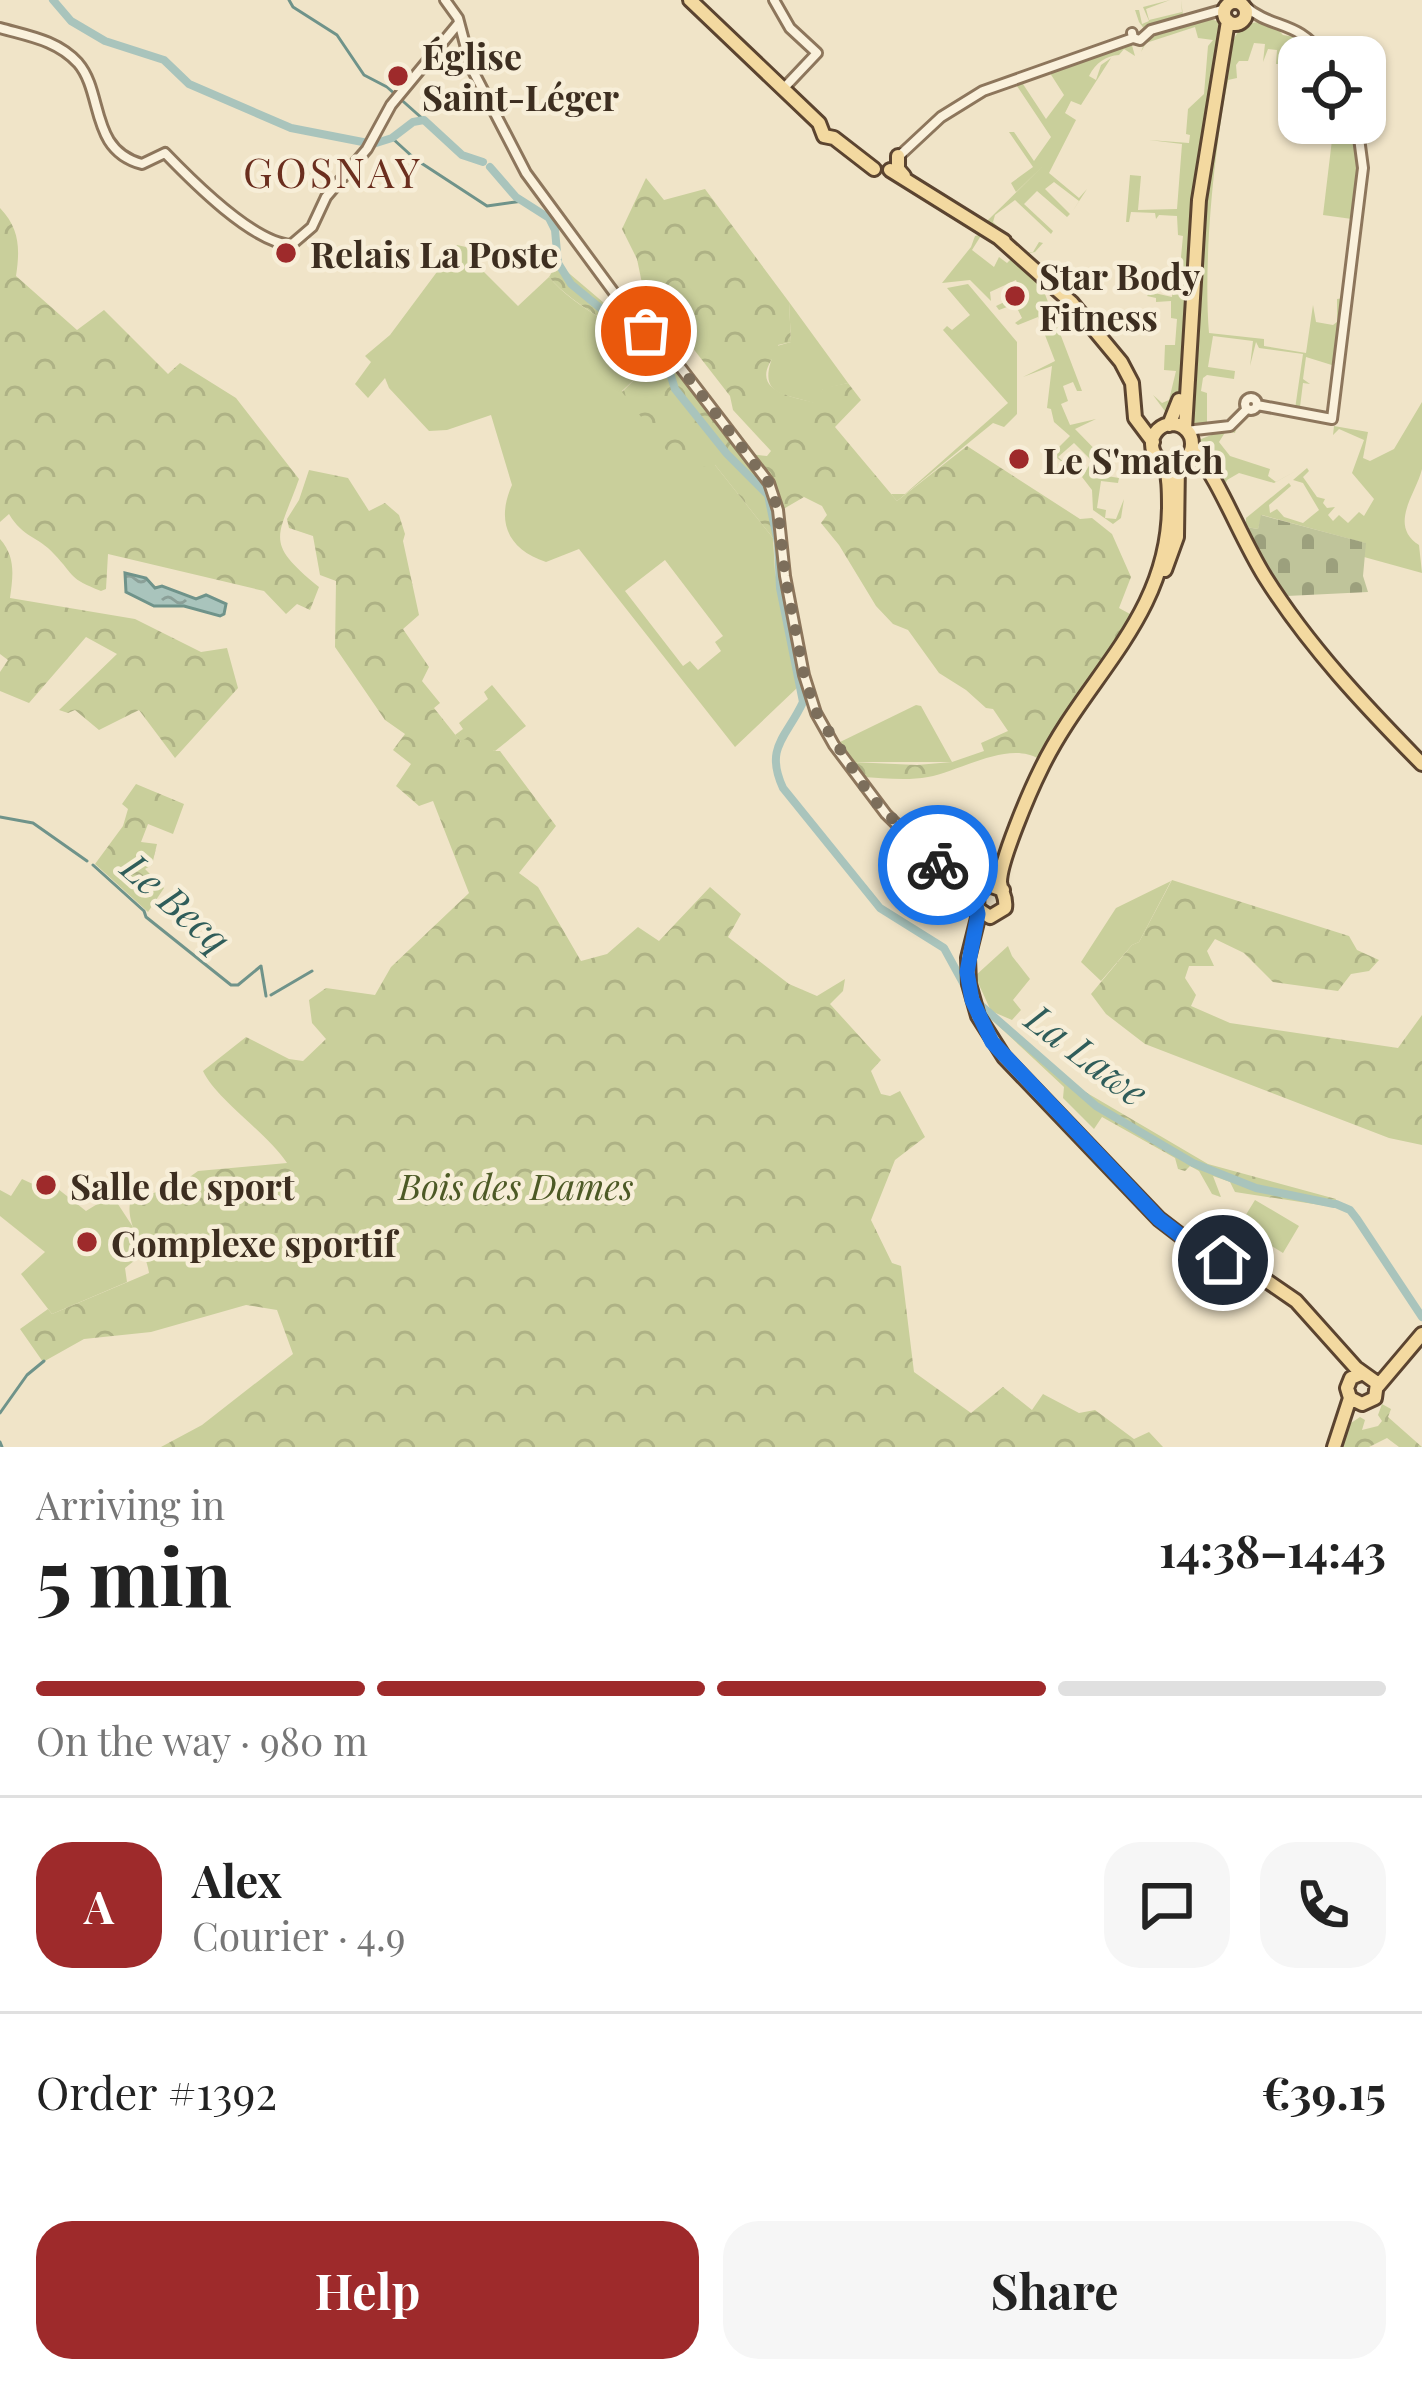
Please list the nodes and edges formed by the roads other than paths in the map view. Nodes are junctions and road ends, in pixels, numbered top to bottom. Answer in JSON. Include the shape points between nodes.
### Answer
{"nodes":[{"id":1,"x":445,"y":0,"type":"edge"},
{"id":2,"x":690,"y":0,"type":"edge"},
{"id":3,"x":774,"y":0,"type":"edge"},
{"id":4,"x":1235,"y":10,"type":"edge"},
{"id":5,"x":458,"y":21,"type":"junction"},
{"id":6,"x":0,"y":28,"type":"edge"},
{"id":7,"x":1304,"y":36,"type":"edge"},
{"id":8,"x":783,"y":89,"type":"junction"},
{"id":9,"x":1360,"y":144,"type":"edge"},
{"id":10,"x":886,"y":166,"type":"junction"},
{"id":11,"x":938,"y":198,"type":"junction"},
{"id":12,"x":1193,"y":274,"type":"junction"},
{"id":13,"x":1160,"y":432,"type":"junction"},
{"id":14,"x":1189,"y":437,"type":"junction"},
{"id":15,"x":1174,"y":462,"type":"junction"},
{"id":16,"x":1215,"y":487,"type":"junction"},
{"id":17,"x":1297,"y":622,"type":"junction"},
{"id":18,"x":1311,"y":653,"type":"dead end"},
{"id":19,"x":1422,"y":764,"type":"edge"},
{"id":20,"x":986,"y":899,"type":"junction"},
{"id":21,"x":1422,"y":1334,"type":"edge"},
{"id":22,"x":1336,"y":1344,"type":"junction"},
{"id":23,"x":1370,"y":1378,"type":"junction"},
{"id":24,"x":1349,"y":1381,"type":"junction"},
{"id":25,"x":1356,"y":1401,"type":"junction"},
{"id":26,"x":1334,"y":1447,"type":"edge"}],
"edges":[{"from":1,"to":5,"type":"street"},
{"from":2,"to":8,"type":"main road"},
{"from":3,"to":8,"type":"street","via":[[817,53]]},
{"from":4,"to":7,"type":"street"},
{"from":4,"to":10,"type":"street","via":[[1140,33],[998,84],[952,109]]},
{"from":4,"to":12,"type":"main road","via":[[1202,177]]},
{"from":5,"to":6,"type":"street","via":[[306,234],[284,245],[198,187],[165,152],[145,163],[129,158],[102,128],[78,63],[43,39]]},
{"from":5,"to":20,"type":"street","via":[[471,67],[553,212],[758,466],[773,495],[816,712],[871,797],[961,886]]},
{"from":8,"to":10,"type":"main road","via":[[828,132]]},
{"from":9,"to":14,"type":"street","via":[[1331,421],[1252,407],[1235,424]]},
{"from":10,"to":11,"type":"main road"},
{"from":10,"to":11,"type":"main road"},
{"from":11,"to":13,"type":"main road","via":[[1034,264],[1072,303],[1121,362],[1137,422]]},
{"from":12,"to":13,"type":"main road","via":[[1180,395]]},
{"from":12,"to":14,"type":"main road"},
{"from":13,"to":14,"type":"main road"},
{"from":13,"to":15,"type":"main road","via":[[1155,453]]},
{"from":14,"to":15,"type":"main road"},
{"from":14,"to":16,"type":"main road"},
{"from":15,"to":16,"type":"main road","via":[[1199,467]]},
{"from":15,"to":20,"type":"main road","via":[[1154,586],[1117,655],[1062,728]]},
{"from":16,"to":17,"type":"main road"},
{"from":17,"to":18,"type":"main road"},
{"from":17,"to":19,"type":"main road"},
{"from":20,"to":22,"type":"main road","via":[[972,938],[969,984],[1004,1057],[1159,1219],[1279,1289]]},
{"from":21,"to":23,"type":"main road","via":[[1401,1362]]},
{"from":22,"to":23,"type":"main road"},
{"from":22,"to":24,"type":"main road"},
{"from":23,"to":24,"type":"main road"},
{"from":23,"to":25,"type":"main road","via":[[1373,1400]]},
{"from":24,"to":25,"type":"main road"},
{"from":25,"to":26,"type":"main road"}]}
